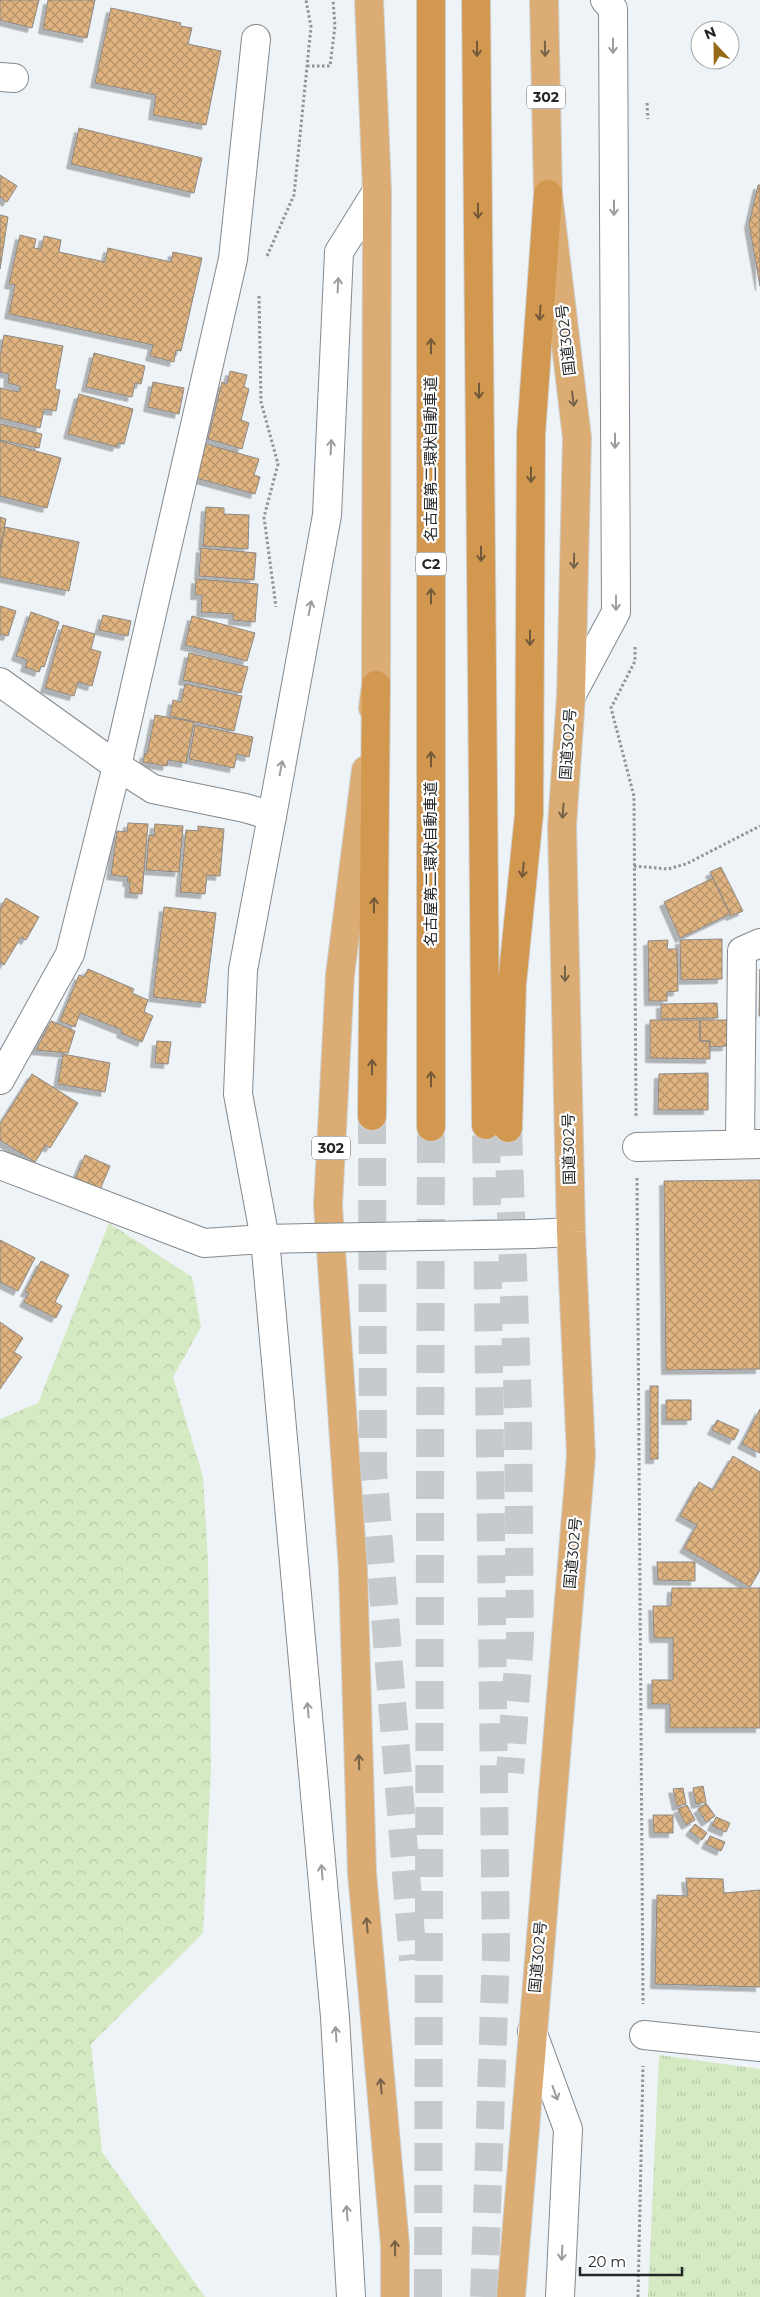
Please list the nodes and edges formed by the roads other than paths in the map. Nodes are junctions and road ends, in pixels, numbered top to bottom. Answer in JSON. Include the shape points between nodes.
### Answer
{"nodes":[{"id":1,"x":369,"y":0,"type":"edge"},
{"id":2,"x":431,"y":0,"type":"edge"},
{"id":3,"x":476,"y":0,"type":"edge"},
{"id":4,"x":544,"y":0,"type":"edge"},
{"id":5,"x":605,"y":0,"type":"edge"},
{"id":6,"x":256,"y":39,"type":"dead end"},
{"id":7,"x":377,"y":191,"type":"junction"},
{"id":8,"x":548,"y":194,"type":"junction"},
{"id":9,"x":0,"y":682,"type":"edge"},
{"id":10,"x":376,"y":685,"type":"junction"},
{"id":11,"x":571,"y":696,"type":"junction"},
{"id":12,"x":118,"y":766,"type":"junction"},
{"id":13,"x":272,"y":816,"type":"junction"},
{"id":14,"x":760,"y":943,"type":"edge"},
{"id":15,"x":0,"y":1080,"type":"edge"},
{"id":16,"x":372,"y":1116,"type":"tunnel mouth"},
{"id":17,"x":431,"y":1127,"type":"tunnel mouth"},
{"id":18,"x":750,"y":1144,"type":"edge"},
{"id":19,"x":637,"y":1147,"type":"dead end"},
{"id":20,"x":0,"y":1166,"type":"edge"},
{"id":21,"x":571,"y":1232,"type":"junction"},
{"id":22,"x":265,"y":1240,"type":"junction"},
{"id":23,"x":532,"y":2031,"type":"junction"},
{"id":24,"x":644,"y":2035,"type":"dead end"},
{"id":25,"x":760,"y":2047,"type":"edge"},
{"id":26,"x":351,"y":2297,"type":"edge"},
{"id":27,"x":395,"y":2297,"type":"edge"},
{"id":28,"x":511,"y":2297,"type":"edge"},
{"id":29,"x":560,"y":2297,"type":"edge"}],
"edges":[{"from":1,"to":7,"type":"highway","number":"302"},
{"from":17,"to":2,"type":"highway","name":"名古屋第二環状自動車道","number":"C2","one_way":true},
{"from":3,"to":8,"type":"highway","via":[[497,1127],[529,814],[531,435]]},
{"from":4,"to":8,"type":"highway","name":"国道302号","number":"302","one_way":true},
{"from":5,"to":11,"type":"street","one_way":true,"via":[[613,9],[616,612]]},
{"from":6,"to":12,"type":"street","via":[[233,259]]},
{"from":7,"to":10,"type":"highway","number":"302"},
{"from":13,"to":7,"type":"street","one_way":true,"via":[[328,515],[339,252]]},
{"from":8,"to":11,"type":"highway","name":"国道302号","number":"302","one_way":true,"via":[[577,438]]},
{"from":9,"to":12,"type":"street"},
{"from":16,"to":10,"type":"highway","one_way":true},
{"from":27,"to":10,"type":"highway","number":"302","one_way":true,"via":[[395,2245],[362,1873],[354,1570],[328,1206],[340,974]]},
{"from":11,"to":21,"type":"highway","name":"国道302号","number":"302","one_way":true,"via":[[562,826]]},
{"from":12,"to":13,"type":"street","via":[[152,789]]},
{"from":12,"to":15,"type":"street","via":[[70,954]]},
{"from":13,"to":22,"type":"street","via":[[243,970],[238,1094]]},
{"from":14,"to":18,"type":"street","via":[[742,951]]},
{"from":18,"to":19,"type":"street"},
{"from":20,"to":22,"type":"street","via":[[204,1244]]},
{"from":21,"to":22,"type":"street","bridge":true},
{"from":21,"to":23,"type":"highway","name":"国道302号","number":"302","via":[[581,1456]]},
{"from":26,"to":22,"type":"street","one_way":true,"via":[[335,2017]]},
{"from":23,"to":28,"type":"highway","name":"国道302号","number":"302"},
{"from":23,"to":29,"type":"street","one_way":true,"via":[[568,2129]]},
{"from":24,"to":25,"type":"street"}]}
